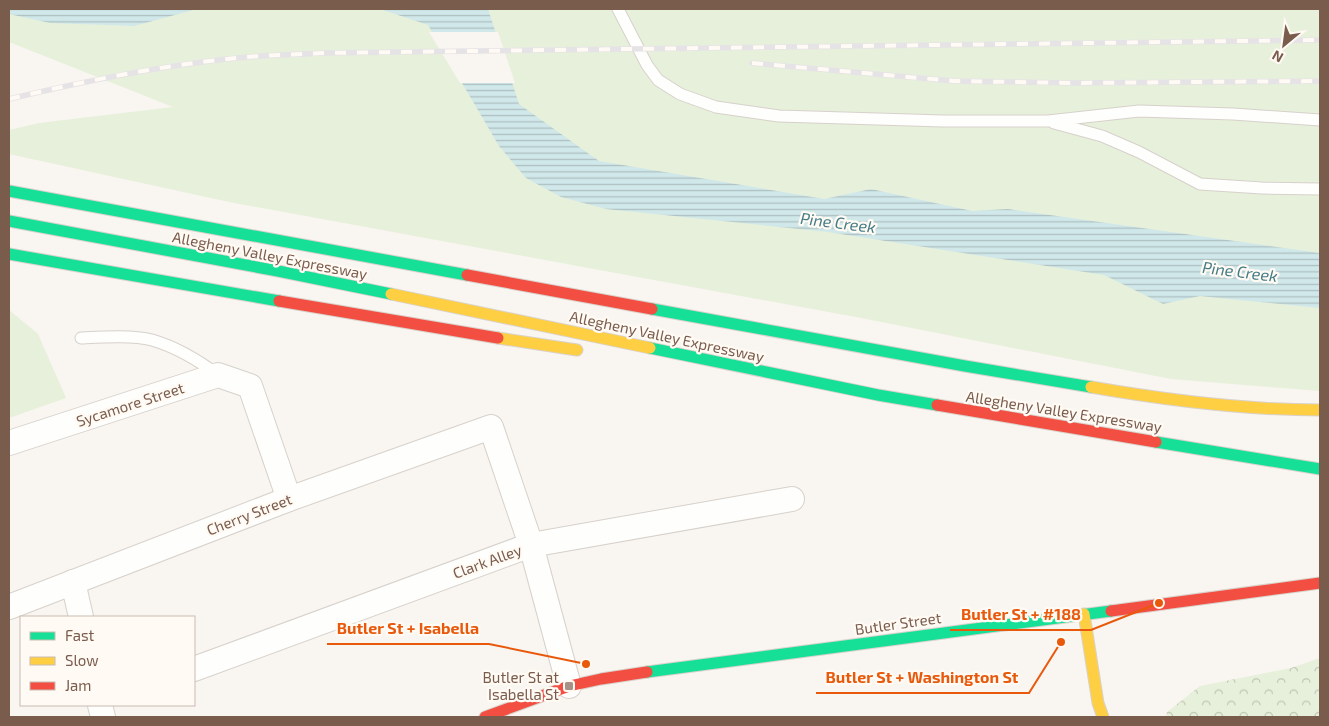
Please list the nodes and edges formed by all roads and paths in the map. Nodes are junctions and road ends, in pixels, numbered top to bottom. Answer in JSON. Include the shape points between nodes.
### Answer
{"nodes":[{"id":1,"x":618,"y":9,"type":"edge"},
{"id":2,"x":1320,"y":120,"type":"edge"},
{"id":3,"x":1048,"y":121,"type":"junction"},
{"id":4,"x":1320,"y":188,"type":"edge"},
{"id":5,"x":9,"y":192,"type":"edge"},
{"id":6,"x":9,"y":221,"type":"edge"},
{"id":7,"x":9,"y":254,"type":"edge"},
{"id":8,"x":81,"y":338,"type":"dead end"},
{"id":9,"x":587,"y":351,"type":"dead end"},
{"id":10,"x":664,"y":363,"type":"dead end"},
{"id":11,"x":218,"y":375,"type":"junction"},
{"id":12,"x":878,"y":395,"type":"junction"},
{"id":13,"x":1320,"y":410,"type":"edge"},
{"id":14,"x":9,"y":443,"type":"edge"},
{"id":15,"x":1320,"y":468,"type":"edge"},
{"id":16,"x":289,"y":499,"type":"junction"},
{"id":17,"x":792,"y":499,"type":"dead end"},
{"id":18,"x":531,"y":545,"type":"junction"},
{"id":19,"x":73,"y":582,"type":"junction"},
{"id":20,"x":1320,"y":583,"type":"edge"},
{"id":21,"x":9,"y":607,"type":"edge"},
{"id":22,"x":1084,"y":614,"type":"junction"},
{"id":23,"x":81,"y":616,"type":"edge"},
{"id":24,"x":195,"y":669,"type":"edge"},
{"id":25,"x":569,"y":686,"type":"junction"},
{"id":26,"x":485,"y":717,"type":"edge"},
{"id":27,"x":1103,"y":717,"type":"edge"}],
"edges":[{"from":1,"to":3,"type":"lane","via":[[646,64],[658,80],[680,94],[716,107],[779,116]]},
{"from":2,"to":3,"type":"lane","via":[[1139,111]]},
{"from":3,"to":4,"type":"lane","via":[[1102,136],[1200,184]]},
{"from":5,"to":13,"type":"main road","name":"Allegheny Valley Expressway","via":[[1138,395],[1280,410]]},
{"from":6,"to":12,"type":"main road","name":"Allegheny Valley Expressway","via":[[278,270]]},
{"from":7,"to":9,"type":"main road","via":[[432,328]]},
{"from":8,"to":11,"type":"lane","via":[[107,336],[151,340],[194,357]]},
{"from":10,"to":12,"type":"main road"},
{"from":11,"to":14,"type":"street","name":"Sycamore Street"},
{"from":11,"to":16,"type":"street","via":[[250,386]]},
{"from":12,"to":15,"type":"main road","name":"Allegheny Valley Expressway"},
{"from":16,"to":18,"type":"street","name":"Cherry Street","via":[[491,427]]},
{"from":16,"to":19,"type":"street","name":"Cherry Street"},
{"from":17,"to":18,"type":"street","name":"Clark Alley"},
{"from":18,"to":24,"type":"street","name":"Clark Alley"},
{"from":18,"to":25,"type":"street"},
{"from":19,"to":21,"type":"street","name":"Cherry Street"},
{"from":19,"to":23,"type":"street"},
{"from":20,"to":22,"type":"main road","name":"Butler Street"},
{"from":22,"to":25,"type":"main road","name":"Butler Street","via":[[674,668]]},
{"from":22,"to":27,"type":"main road"},
{"from":25,"to":26,"type":"main road","name":"Butler Street"}]}
